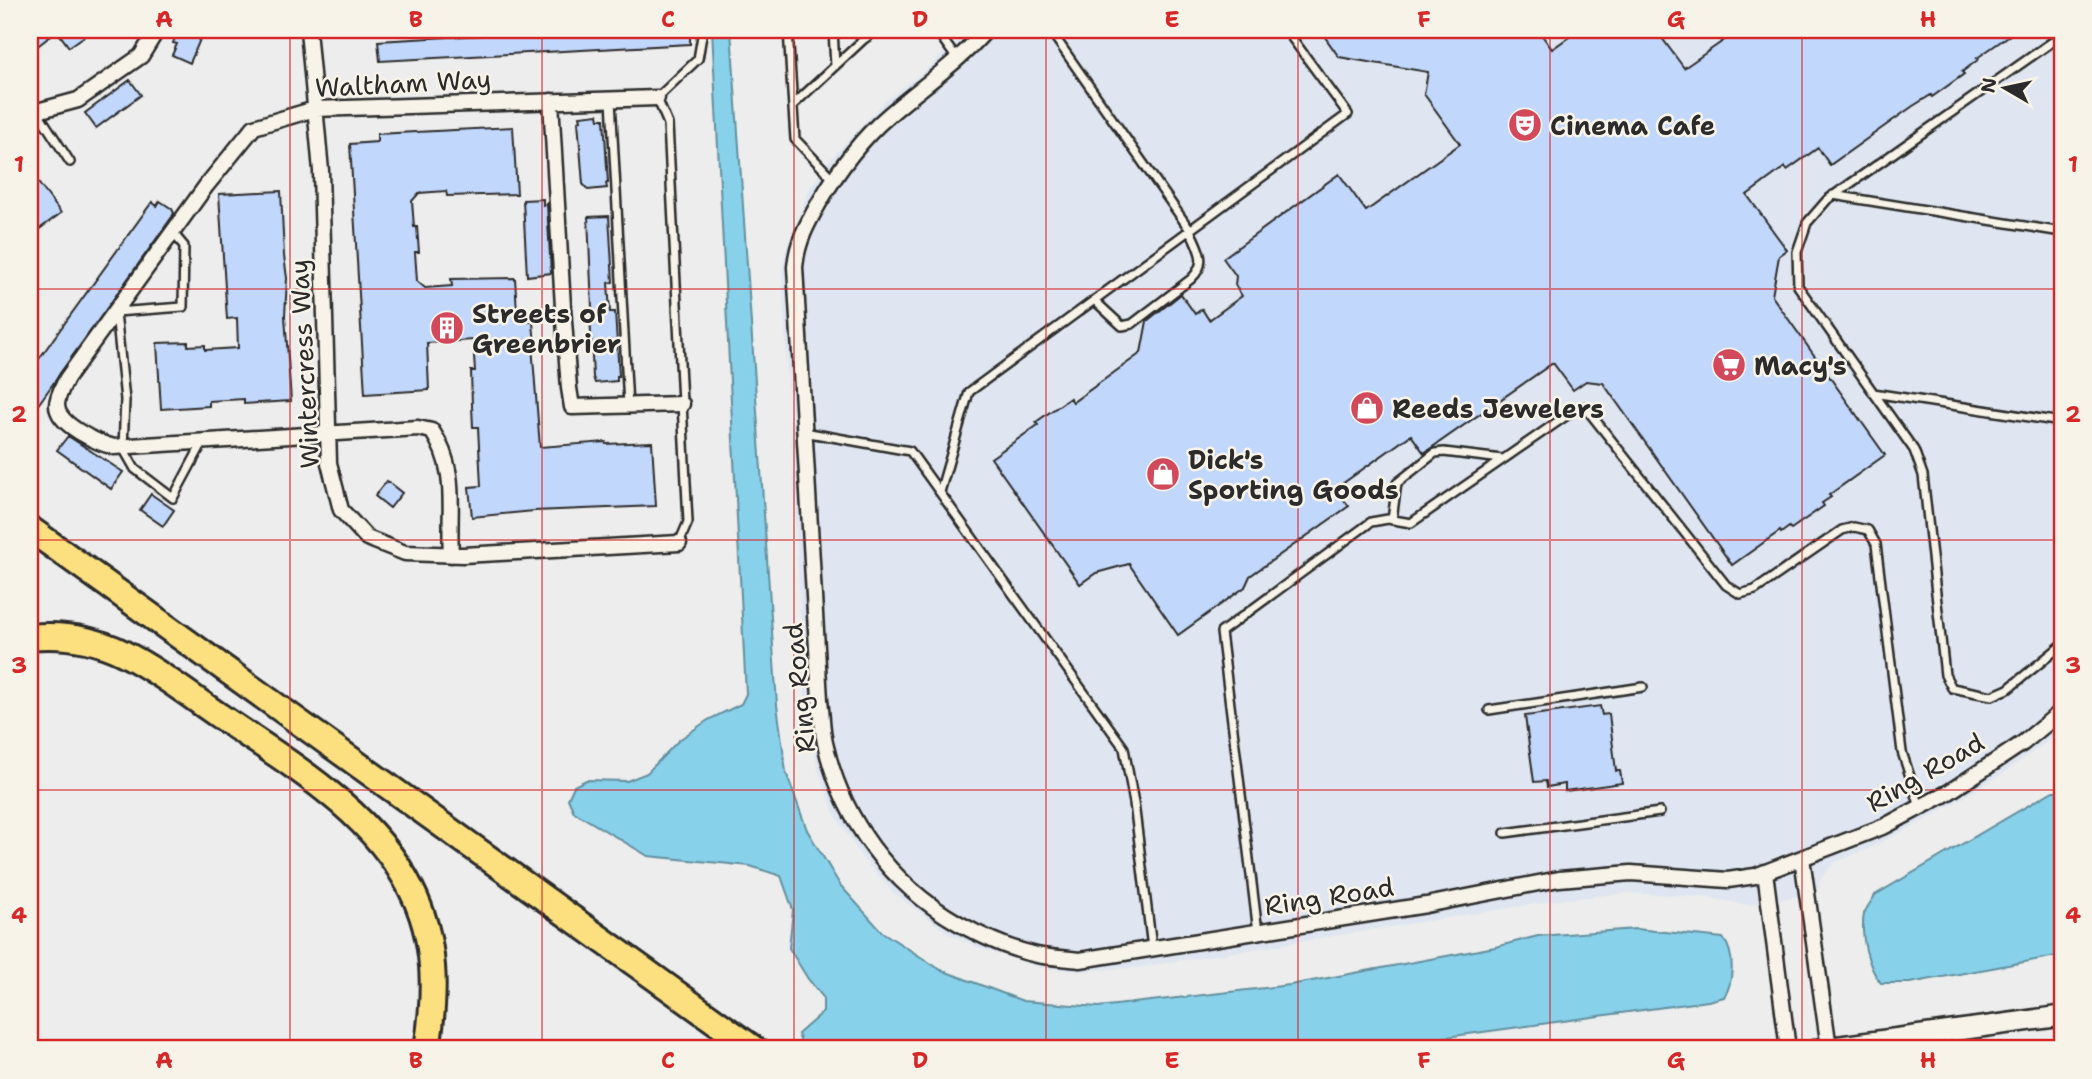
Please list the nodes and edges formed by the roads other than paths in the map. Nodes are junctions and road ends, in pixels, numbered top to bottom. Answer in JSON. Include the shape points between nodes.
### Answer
{"nodes":[{"id":1,"x":157,"y":30,"type":"edge"},
{"id":2,"x":308,"y":30,"type":"edge"},
{"id":3,"x":703,"y":30,"type":"edge"},
{"id":4,"x":788,"y":30,"type":"edge"},
{"id":5,"x":833,"y":30,"type":"edge"},
{"id":6,"x":877,"y":30,"type":"edge"},
{"id":7,"x":936,"y":30,"type":"edge"},
{"id":8,"x":986,"y":30,"type":"edge"},
{"id":9,"x":1050,"y":30,"type":"edge"},
{"id":10,"x":1286,"y":30,"type":"edge"},
{"id":11,"x":2062,"y":35,"type":"edge"},
{"id":12,"x":957,"y":60,"type":"junction"},
{"id":13,"x":835,"y":66,"type":"junction"},
{"id":14,"x":657,"y":98,"type":"junction"},
{"id":15,"x":611,"y":99,"type":"junction"},
{"id":16,"x":551,"y":101,"type":"junction"},
{"id":17,"x":793,"y":104,"type":"junction"},
{"id":18,"x":315,"y":108,"type":"junction"},
{"id":19,"x":33,"y":112,"type":"edge"},
{"id":20,"x":70,"y":162,"type":"dead end"},
{"id":21,"x":834,"y":180,"type":"junction"},
{"id":22,"x":1833,"y":195,"type":"junction"},
{"id":23,"x":1190,"y":230,"type":"junction"},
{"id":24,"x":2062,"y":232,"type":"edge"},
{"id":25,"x":173,"y":233,"type":"junction"},
{"id":26,"x":1094,"y":300,"type":"junction"},
{"id":27,"x":116,"y":312,"type":"junction"},
{"id":28,"x":1873,"y":393,"type":"junction"},
{"id":29,"x":682,"y":404,"type":"junction"},
{"id":30,"x":628,"y":405,"type":"junction"},
{"id":31,"x":2062,"y":422,"type":"edge"},
{"id":32,"x":328,"y":432,"type":"junction"},
{"id":33,"x":804,"y":432,"type":"junction"},
{"id":34,"x":203,"y":442,"type":"junction"},
{"id":35,"x":123,"y":448,"type":"junction"},
{"id":36,"x":1503,"y":459,"type":"junction"},
{"id":37,"x":940,"y":492,"type":"junction"},
{"id":38,"x":1392,"y":520,"type":"junction"},
{"id":39,"x":30,"y":529,"type":"edge"},
{"id":40,"x":679,"y":542,"type":"joint"},
{"id":41,"x":451,"y":555,"type":"junction"},
{"id":42,"x":30,"y":637,"type":"edge"},
{"id":43,"x":2062,"y":645,"type":"edge"},
{"id":44,"x":1643,"y":687,"type":"dead end"},
{"id":45,"x":1489,"y":710,"type":"dead end"},
{"id":46,"x":2062,"y":711,"type":"edge"},
{"id":47,"x":1920,"y":808,"type":"junction"},
{"id":48,"x":1660,"y":812,"type":"dead end"},
{"id":49,"x":1505,"y":833,"type":"dead end"},
{"id":50,"x":1802,"y":858,"type":"junction"},
{"id":51,"x":1765,"y":872,"type":"junction"},
{"id":52,"x":1258,"y":932,"type":"junction"},
{"id":53,"x":1152,"y":948,"type":"junction"},
{"id":54,"x":2062,"y":1016,"type":"edge"},
{"id":55,"x":427,"y":1049,"type":"edge"},
{"id":56,"x":754,"y":1049,"type":"edge"},
{"id":57,"x":1788,"y":1049,"type":"edge"},
{"id":58,"x":1824,"y":1049,"type":"edge"}],
"edges":[{"from":1,"to":19,"type":"street","via":[[141,56],[78,100]]},
{"from":2,"to":18,"type":"street","name":"Wintercress Way"},
{"from":3,"to":14,"type":"lane","via":[[698,59]]},
{"from":4,"to":17,"type":"lane"},
{"from":5,"to":13,"type":"lane"},
{"from":6,"to":13,"type":"lane"},
{"from":7,"to":12,"type":"lane"},
{"from":8,"to":12,"type":"street","name":"Ring Road"},
{"from":9,"to":23,"type":"lane"},
{"from":10,"to":23,"type":"lane","via":[[1348,114]]},
{"from":11,"to":22,"type":"lane"},
{"from":12,"to":21,"type":"street","name":"Ring Road","via":[[874,130]]},
{"from":13,"to":17,"type":"lane"},
{"from":14,"to":15,"type":"street","name":"Waltham Way"},
{"from":14,"to":29,"type":"lane","via":[[668,124]]},
{"from":15,"to":16,"type":"street","name":"Waltham Way"},
{"from":15,"to":30,"type":"lane"},
{"from":16,"to":18,"type":"street","name":"Waltham Way"},
{"from":16,"to":30,"type":"street","via":[[572,407]]},
{"from":17,"to":21,"type":"lane","via":[[795,139]]},
{"from":18,"to":25,"type":"street","name":"Waltham Way","via":[[254,127]]},
{"from":18,"to":32,"type":"street","name":"Wintercress Way"},
{"from":19,"to":20,"type":"lane"},
{"from":21,"to":33,"type":"street","name":"Ring Road","via":[[803,232],[796,255]]},
{"from":22,"to":24,"type":"lane"},
{"from":22,"to":28,"type":"lane","via":[[1807,223],[1797,252],[1798,286]]},
{"from":23,"to":26,"type":"lane"},
{"from":23,"to":26,"type":"lane","via":[[1202,259],[1199,272],[1132,324],[1122,326]]},
{"from":25,"to":27,"type":"street","name":"Waltham Way"},
{"from":25,"to":27,"type":"lane","via":[[184,246],[183,307]]},
{"from":26,"to":37,"type":"lane","via":[[969,392]]},
{"from":27,"to":35,"type":"lane"},
{"from":27,"to":35,"type":"street","name":"Waltham Way","via":[[67,378],[57,406],[60,415],[82,433],[99,443]]},
{"from":28,"to":31,"type":"lane"},
{"from":28,"to":43,"type":"lane","via":[[1914,450],[1923,475],[1945,675],[1952,688],[1992,696],[2008,689]]},
{"from":29,"to":30,"type":"street"},
{"from":29,"to":40,"type":"lane","via":[[688,522]]},
{"from":32,"to":34,"type":"street"},
{"from":32,"to":41,"type":"street","name":"Wintercress Way","via":[[329,463],[341,510],[367,537],[405,554]]},
{"from":32,"to":41,"type":"street","via":[[432,431],[451,476]]},
{"from":33,"to":37,"type":"lane","via":[[910,451]]},
{"from":33,"to":53,"type":"street","name":"Ring Road","via":[[825,743],[851,814],[867,842],[911,890],[940,912],[1004,945],[1080,960]]},
{"from":34,"to":35,"type":"street"},
{"from":34,"to":35,"type":"lane","via":[[173,498],[135,469]]},
{"from":36,"to":38,"type":"lane","via":[[1410,523]]},
{"from":36,"to":38,"type":"lane","via":[[1435,453],[1397,483]]},
{"from":36,"to":47,"type":"lane","via":[[1585,407],[1726,585],[1740,594],[1755,590],[1842,530],[1868,530],[1875,544],[1902,752]]},
{"from":37,"to":53,"type":"lane","via":[[1124,748]]},
{"from":38,"to":52,"type":"lane","via":[[1371,522],[1221,632]]},
{"from":39,"to":56,"type":"highway"},
{"from":40,"to":41,"type":"street","name":"Wintercress Way"},
{"from":42,"to":55,"type":"highway","via":[[80,639],[123,653],[256,741],[328,793],[372,832],[403,874],[426,929],[434,984]]},
{"from":44,"to":45,"type":"lane"},
{"from":46,"to":47,"type":"street","name":"Ring Road","via":[[2012,750]]},
{"from":47,"to":50,"type":"street","name":"Ring Road"},
{"from":48,"to":49,"type":"lane"},
{"from":50,"to":51,"type":"street","name":"Ring Road"},
{"from":50,"to":58,"type":"street"},
{"from":51,"to":52,"type":"street","name":"Ring Road","via":[[1728,880],[1632,873],[1559,879]]},
{"from":51,"to":57,"type":"street"},
{"from":52,"to":53,"type":"street","name":"Ring Road"},
{"from":54,"to":58,"type":"main road"}]}
